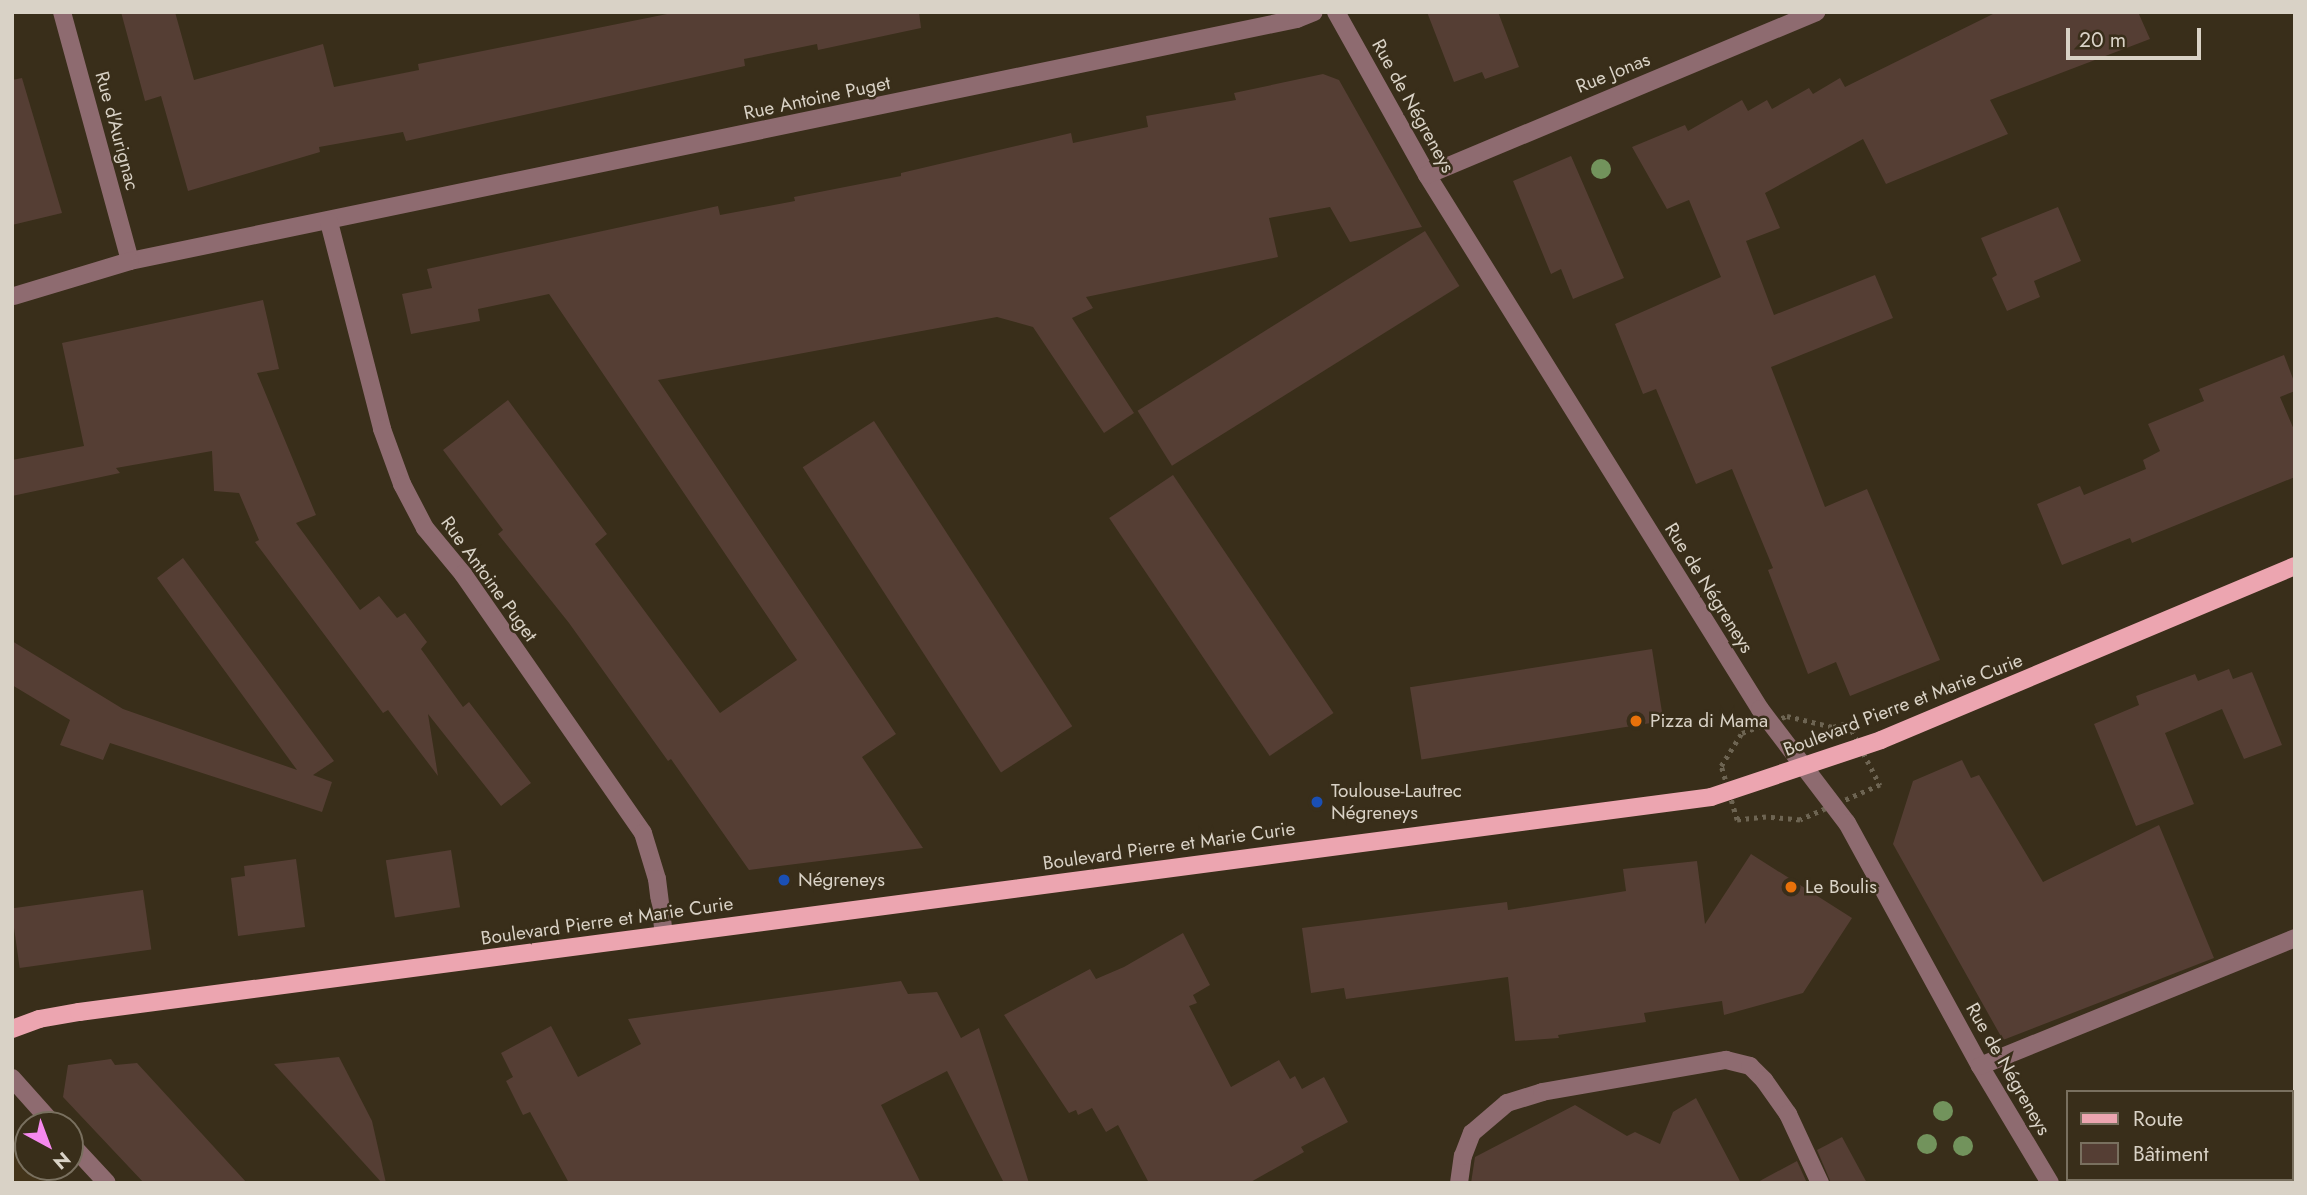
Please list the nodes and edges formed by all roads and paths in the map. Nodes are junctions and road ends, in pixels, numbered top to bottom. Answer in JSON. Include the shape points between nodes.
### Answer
{"nodes":[{"id":1,"x":62,"y":12,"type":"edge"},
{"id":2,"x":1314,"y":12,"type":"edge"},
{"id":3,"x":1336,"y":12,"type":"edge"},
{"id":4,"x":1816,"y":12,"type":"edge"},
{"id":5,"x":1427,"y":175,"type":"junction"},
{"id":6,"x":329,"y":222,"type":"junction"},
{"id":7,"x":130,"y":261,"type":"junction"},
{"id":8,"x":14,"y":296,"type":"edge"},
{"id":9,"x":2295,"y":566,"type":"edge"},
{"id":10,"x":1805,"y":767,"type":"junction"},
{"id":11,"x":664,"y":934,"type":"junction"},
{"id":12,"x":2295,"y":938,"type":"edge"},
{"id":13,"x":12,"y":1029,"type":"edge"},
{"id":14,"x":1980,"y":1066,"type":"junction"},
{"id":15,"x":12,"y":1078,"type":"edge"},
{"id":16,"x":41,"y":1111,"type":"edge"},
{"id":17,"x":84,"y":1158,"type":"edge"},
{"id":18,"x":107,"y":1183,"type":"edge"},
{"id":19,"x":1459,"y":1183,"type":"edge"},
{"id":20,"x":1820,"y":1183,"type":"edge"},
{"id":21,"x":2050,"y":1183,"type":"edge"}],
"edges":[{"from":1,"to":7,"type":"street","name":"Rue d'Aurignac"},
{"from":2,"to":6,"type":"street","name":"Rue Antoine Puget"},
{"from":3,"to":5,"type":"street","name":"Rue de Négreneys"},
{"from":4,"to":5,"type":"street","name":"Rue Jonas"},
{"from":5,"to":10,"type":"street","name":"Rue de Négreneys","via":[[1760,709]]},
{"from":6,"to":7,"type":"street","name":"Rue Antoine Puget"},
{"from":6,"to":11,"type":"street","name":"Rue Antoine Puget","via":[[382,429],[402,484],[425,528],[463,574],[643,833],[657,879]]},
{"from":7,"to":8,"type":"street"},
{"from":9,"to":10,"type":"main road","name":"Boulevard Pierre et Marie Curie","via":[[1944,715]]},
{"from":10,"to":11,"type":"main road","name":"Boulevard Pierre et Marie Curie","via":[[1728,793],[1694,799]]},
{"from":10,"to":14,"type":"street","name":"Rue de Négreneys","via":[[1847,823]]},
{"from":11,"to":13,"type":"main road","name":"Boulevard Pierre et Marie Curie","via":[[79,1012]]},
{"from":12,"to":14,"type":"street"},
{"from":14,"to":21,"type":"street","name":"Rue de Négreneys"},
{"from":15,"to":16,"type":"street"},
{"from":17,"to":18,"type":"street"},
{"from":19,"to":20,"type":"street","via":[[1472,1133],[1507,1103],[1542,1092],[1726,1060],[1750,1066],[1764,1080],[1787,1114]]}]}
